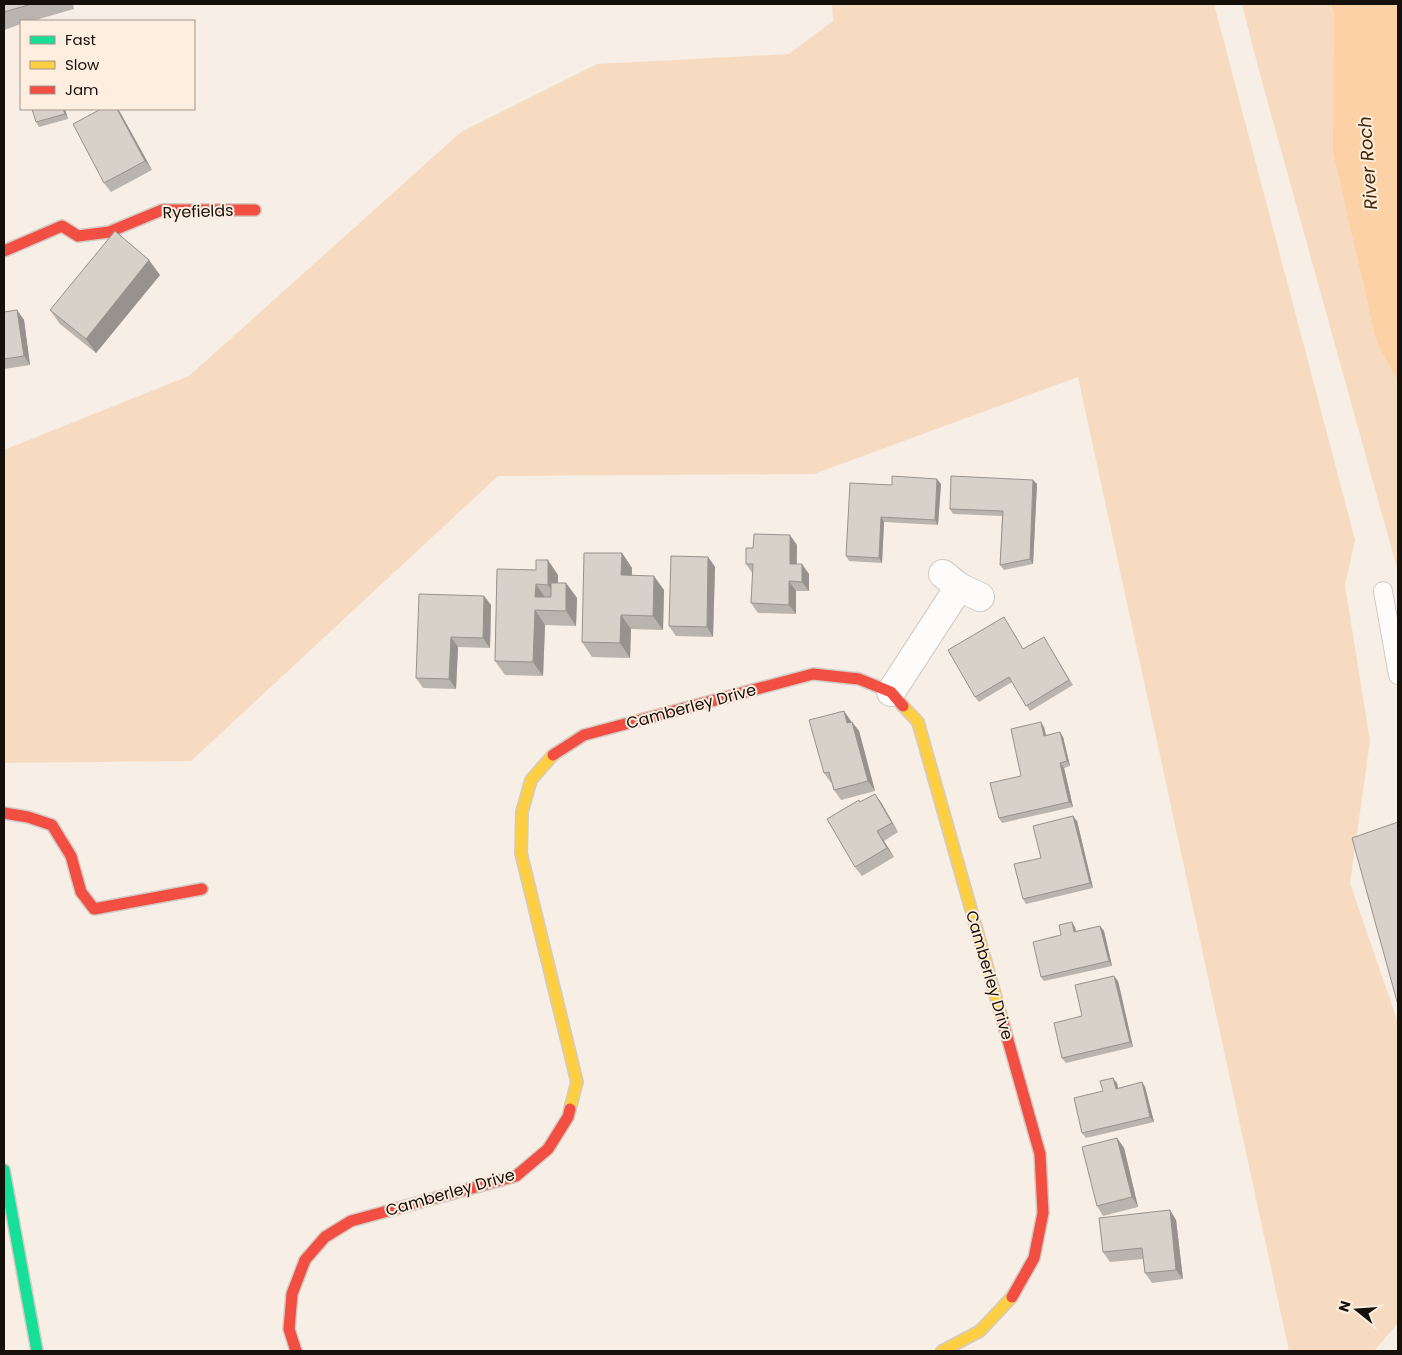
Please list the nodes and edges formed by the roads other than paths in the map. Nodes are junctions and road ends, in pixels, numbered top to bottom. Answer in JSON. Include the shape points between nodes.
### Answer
{"nodes":[{"id":1,"x":255,"y":210,"type":"dead end"},
{"id":2,"x":4,"y":251,"type":"edge"},
{"id":3,"x":960,"y":586,"type":"dead end"},
{"id":4,"x":1383,"y":591,"type":"dead end"},
{"id":5,"x":1398,"y":675,"type":"edge"},
{"id":6,"x":891,"y":692,"type":"junction"},
{"id":7,"x":4,"y":813,"type":"edge"},
{"id":8,"x":202,"y":889,"type":"dead end"},
{"id":9,"x":4,"y":1170,"type":"edge"},
{"id":10,"x":37,"y":1351,"type":"edge"},
{"id":11,"x":296,"y":1351,"type":"edge"},
{"id":12,"x":942,"y":1351,"type":"edge"}],
"edges":[{"from":1,"to":2,"type":"street","name":"Ryefields","via":[[162,210],[109,232],[78,236],[62,226]]},
{"from":3,"to":6,"type":"street"},
{"from":4,"to":5,"type":"lane"},
{"from":6,"to":11,"type":"street","name":"Camberley Drive","via":[[859,679],[813,674],[584,734],[552,755],[531,780],[522,812],[521,853],[577,1082],[568,1117],[548,1149],[516,1176],[351,1221],[325,1237],[305,1260],[292,1294],[289,1329]]},
{"from":6,"to":12,"type":"street","name":"Camberley Drive","via":[[918,722],[1040,1154],[1043,1213],[1034,1258],[1012,1297],[980,1331]]},
{"from":7,"to":8,"type":"street","via":[[52,825],[71,856],[81,892],[94,909]]},
{"from":9,"to":10,"type":"street"}]}
